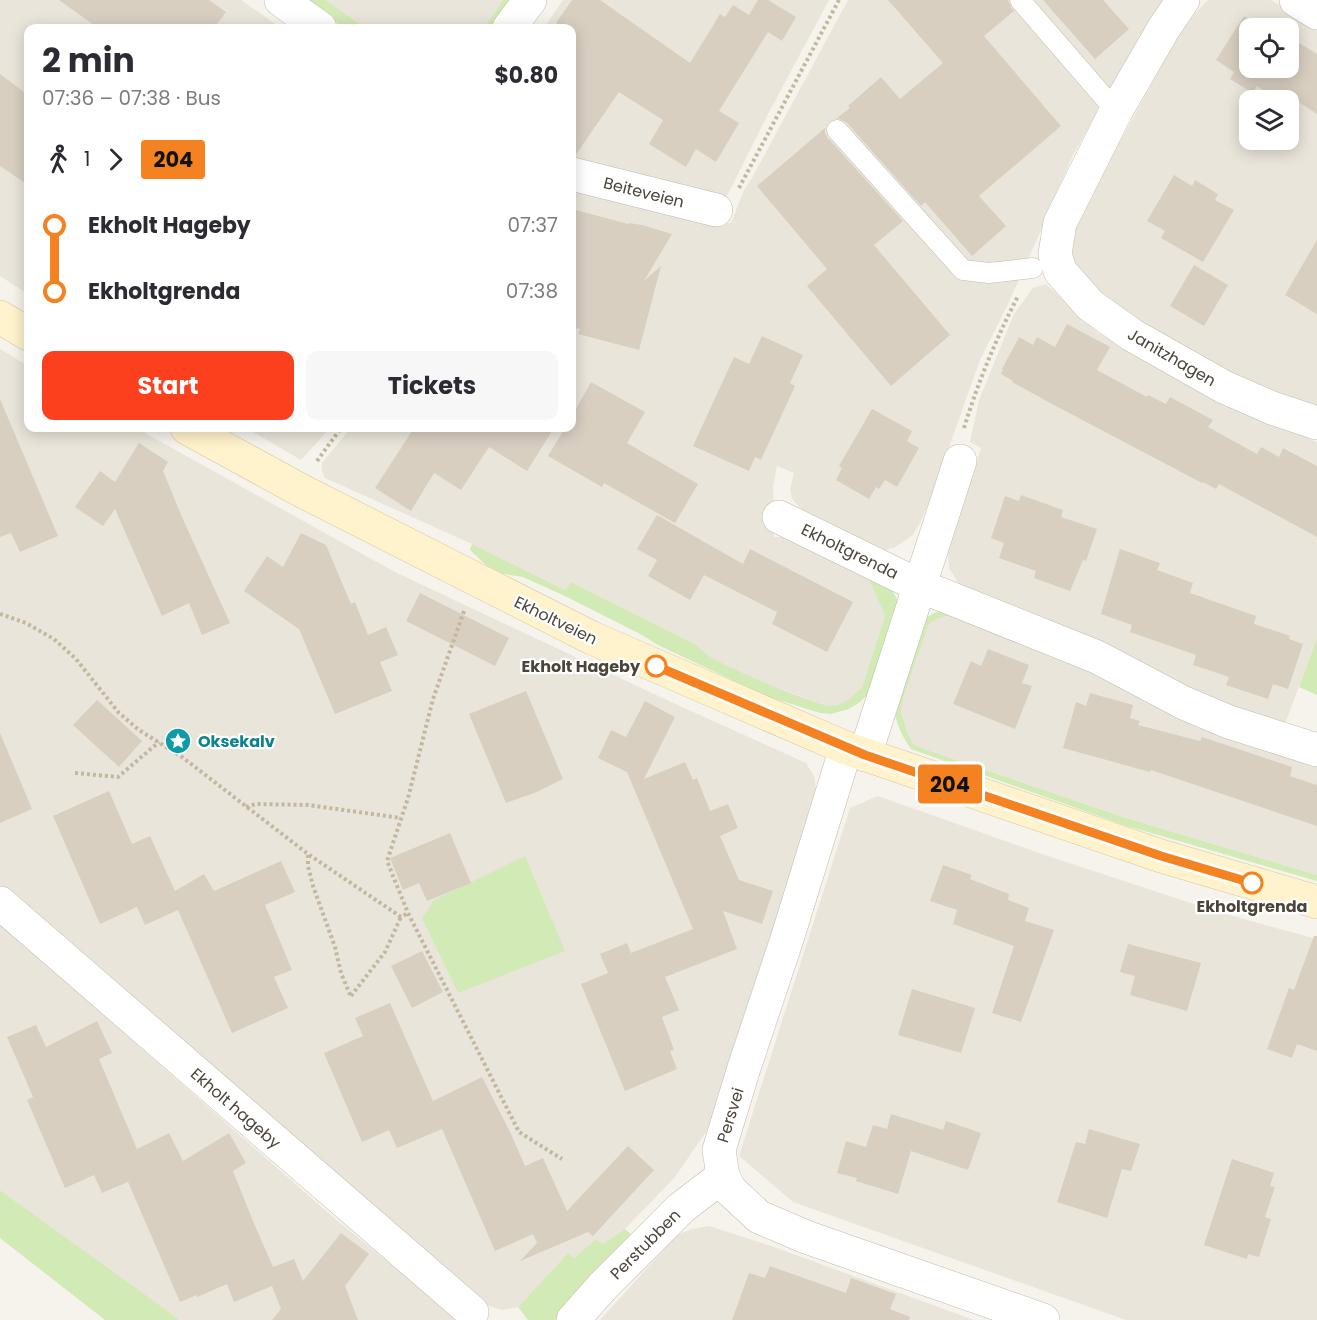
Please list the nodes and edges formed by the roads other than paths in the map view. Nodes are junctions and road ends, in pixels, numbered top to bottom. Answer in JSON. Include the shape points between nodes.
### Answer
{"nodes":[{"id":1,"x":281,"y":0,"type":"edge"},
{"id":2,"x":530,"y":0,"type":"edge"},
{"id":3,"x":1020,"y":0,"type":"edge"},
{"id":4,"x":1183,"y":0,"type":"edge"},
{"id":5,"x":1296,"y":0,"type":"edge"},
{"id":6,"x":1317,"y":13,"type":"edge"},
{"id":7,"x":314,"y":24,"type":"edge"},
{"id":8,"x":512,"y":24,"type":"edge"},
{"id":9,"x":1116,"y":111,"type":"junction"},
{"id":10,"x":837,"y":130,"type":"dead end"},
{"id":11,"x":576,"y":175,"type":"edge"},
{"id":12,"x":716,"y":210,"type":"road end"},
{"id":13,"x":1044,"y":261,"type":"junction"},
{"id":14,"x":0,"y":317,"type":"edge"},
{"id":15,"x":24,"y":332,"type":"edge"},
{"id":16,"x":1317,"y":423,"type":"edge"},
{"id":17,"x":194,"y":432,"type":"edge"},
{"id":18,"x":960,"y":461,"type":"road end"},
{"id":19,"x":779,"y":517,"type":"dead end"},
{"id":20,"x":920,"y":586,"type":"junction"},
{"id":21,"x":1317,"y":750,"type":"edge"},
{"id":22,"x":855,"y":752,"type":"junction"},
{"id":23,"x":1317,"y":902,"type":"edge"},
{"id":24,"x":0,"y":903,"type":"edge"},
{"id":25,"x":723,"y":1176,"type":"junction"},
{"id":26,"x":472,"y":1312,"type":"dead end"},
{"id":27,"x":573,"y":1320,"type":"edge"},
{"id":28,"x":1043,"y":1320,"type":"edge"}],
"edges":[{"from":1,"to":7,"type":"street"},
{"from":2,"to":8,"type":"street"},
{"from":3,"to":9,"type":"lane"},
{"from":4,"to":9,"type":"street"},
{"from":5,"to":6,"type":"street"},
{"from":9,"to":13,"type":"street"},
{"from":10,"to":13,"type":"lane","via":[[963,270],[989,273]]},
{"from":11,"to":12,"type":"street","name":"Beiteveien"},
{"from":13,"to":16,"type":"street","name":"Janitzhagen","via":[[1060,271],[1090,305],[1132,335],[1224,387]]},
{"from":14,"to":15,"type":"street"},
{"from":17,"to":22,"type":"street","name":"Ekholtveien","via":[[592,638]]},
{"from":18,"to":20,"type":"street","name":"Ekholtgrenda"},
{"from":19,"to":20,"type":"street","name":"Ekholtgrenda"},
{"from":20,"to":21,"type":"street","name":"Ekholtgrenda","via":[[1096,657],[1229,722]]},
{"from":20,"to":22,"type":"street","name":"Ekholtgrenda"},
{"from":22,"to":23,"type":"street","name":"Ekholtveien","via":[[1161,856]]},
{"from":22,"to":25,"type":"street","name":"Persvei","via":[[743,1071],[719,1150]]},
{"from":24,"to":26,"type":"street","name":"Ekholt hageby"},
{"from":25,"to":27,"type":"street","name":"Perstubben","via":[[681,1208]]},
{"from":25,"to":28,"type":"street","name":"Persvei","via":[[729,1190],[759,1217]]}]}
